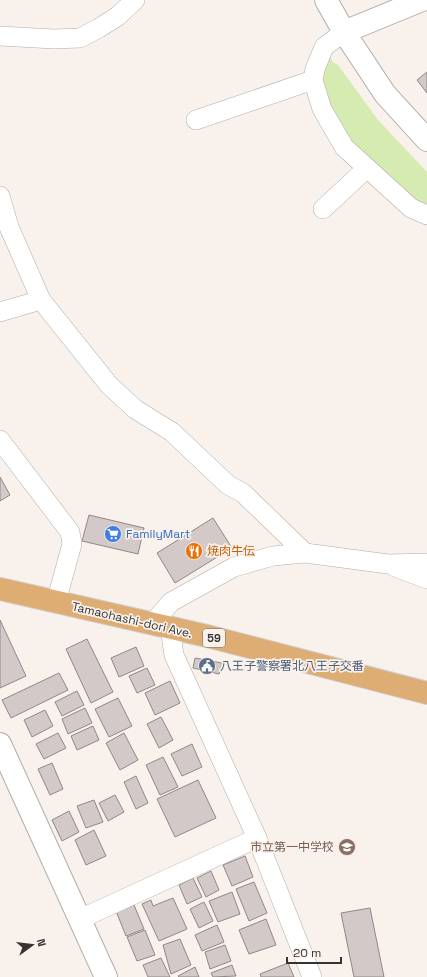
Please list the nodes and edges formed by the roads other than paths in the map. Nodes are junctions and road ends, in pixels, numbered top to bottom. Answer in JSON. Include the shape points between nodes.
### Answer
{"nodes":[{"id":1,"x":135,"y":0,"type":"edge"},
{"id":2,"x":326,"y":0,"type":"edge"},
{"id":3,"x":422,"y":0,"type":"edge"},
{"id":4,"x":344,"y":32,"type":"junction"},
{"id":5,"x":0,"y":36,"type":"edge"},
{"id":6,"x":313,"y":80,"type":"junction"},
{"id":7,"x":196,"y":120,"type":"dead end"},
{"id":8,"x":427,"y":140,"type":"edge"},
{"id":9,"x":366,"y":168,"type":"junction"},
{"id":10,"x":0,"y":196,"type":"edge"},
{"id":11,"x":323,"y":208,"type":"dead end"},
{"id":12,"x":427,"y":215,"type":"edge"},
{"id":13,"x":41,"y":300,"type":"junction"},
{"id":14,"x":0,"y":312,"type":"edge"},
{"id":15,"x":0,"y":440,"type":"edge"},
{"id":16,"x":306,"y":553,"type":"junction"},
{"id":17,"x":427,"y":563,"type":"edge"},
{"id":18,"x":388,"y":564,"type":"junction"},
{"id":19,"x":427,"y":579,"type":"edge"},
{"id":20,"x":0,"y":589,"type":"edge"},
{"id":21,"x":56,"y":602,"type":"junction"},
{"id":22,"x":161,"y":626,"type":"junction"},
{"id":23,"x":427,"y":694,"type":"edge"},
{"id":24,"x":0,"y":744,"type":"edge"},
{"id":25,"x":257,"y":838,"type":"junction"},
{"id":26,"x":80,"y":919,"type":"junction"},
{"id":27,"x":106,"y":977,"type":"edge"},
{"id":28,"x":312,"y":977,"type":"edge"}],
"edges":[{"from":1,"to":5,"type":"street","via":[[118,16],[80,38]]},
{"from":2,"to":4,"type":"street"},
{"from":3,"to":4,"type":"street"},
{"from":4,"to":6,"type":"street","via":[[324,47]]},
{"from":4,"to":8,"type":"street","via":[[384,94]]},
{"from":6,"to":7,"type":"street"},
{"from":6,"to":9,"type":"street","via":[[322,109],[344,147]]},
{"from":9,"to":11,"type":"street"},
{"from":9,"to":12,"type":"street","via":[[411,208]]},
{"from":10,"to":13,"type":"street","via":[[9,227]]},
{"from":13,"to":14,"type":"street"},
{"from":13,"to":16,"type":"street","via":[[124,400],[172,432]]},
{"from":15,"to":21,"type":"street","via":[[70,532],[72,544]]},
{"from":16,"to":18,"type":"street"},
{"from":16,"to":22,"type":"street","via":[[273,556],[234,567],[171,602]]},
{"from":17,"to":18,"type":"street"},
{"from":18,"to":19,"type":"street"},
{"from":20,"to":21,"type":"main road","name":"Tamaohashi-dori Ave.","number":"59"},
{"from":21,"to":22,"type":"main road","name":"Tamaohashi-dori Ave.","number":"59"},
{"from":22,"to":23,"type":"main road","name":"Tamaohashi-dori Ave.","number":"59"},
{"from":22,"to":25,"type":"street"},
{"from":24,"to":26,"type":"street"},
{"from":25,"to":26,"type":"street"},
{"from":25,"to":28,"type":"street"},
{"from":26,"to":27,"type":"street"}]}
